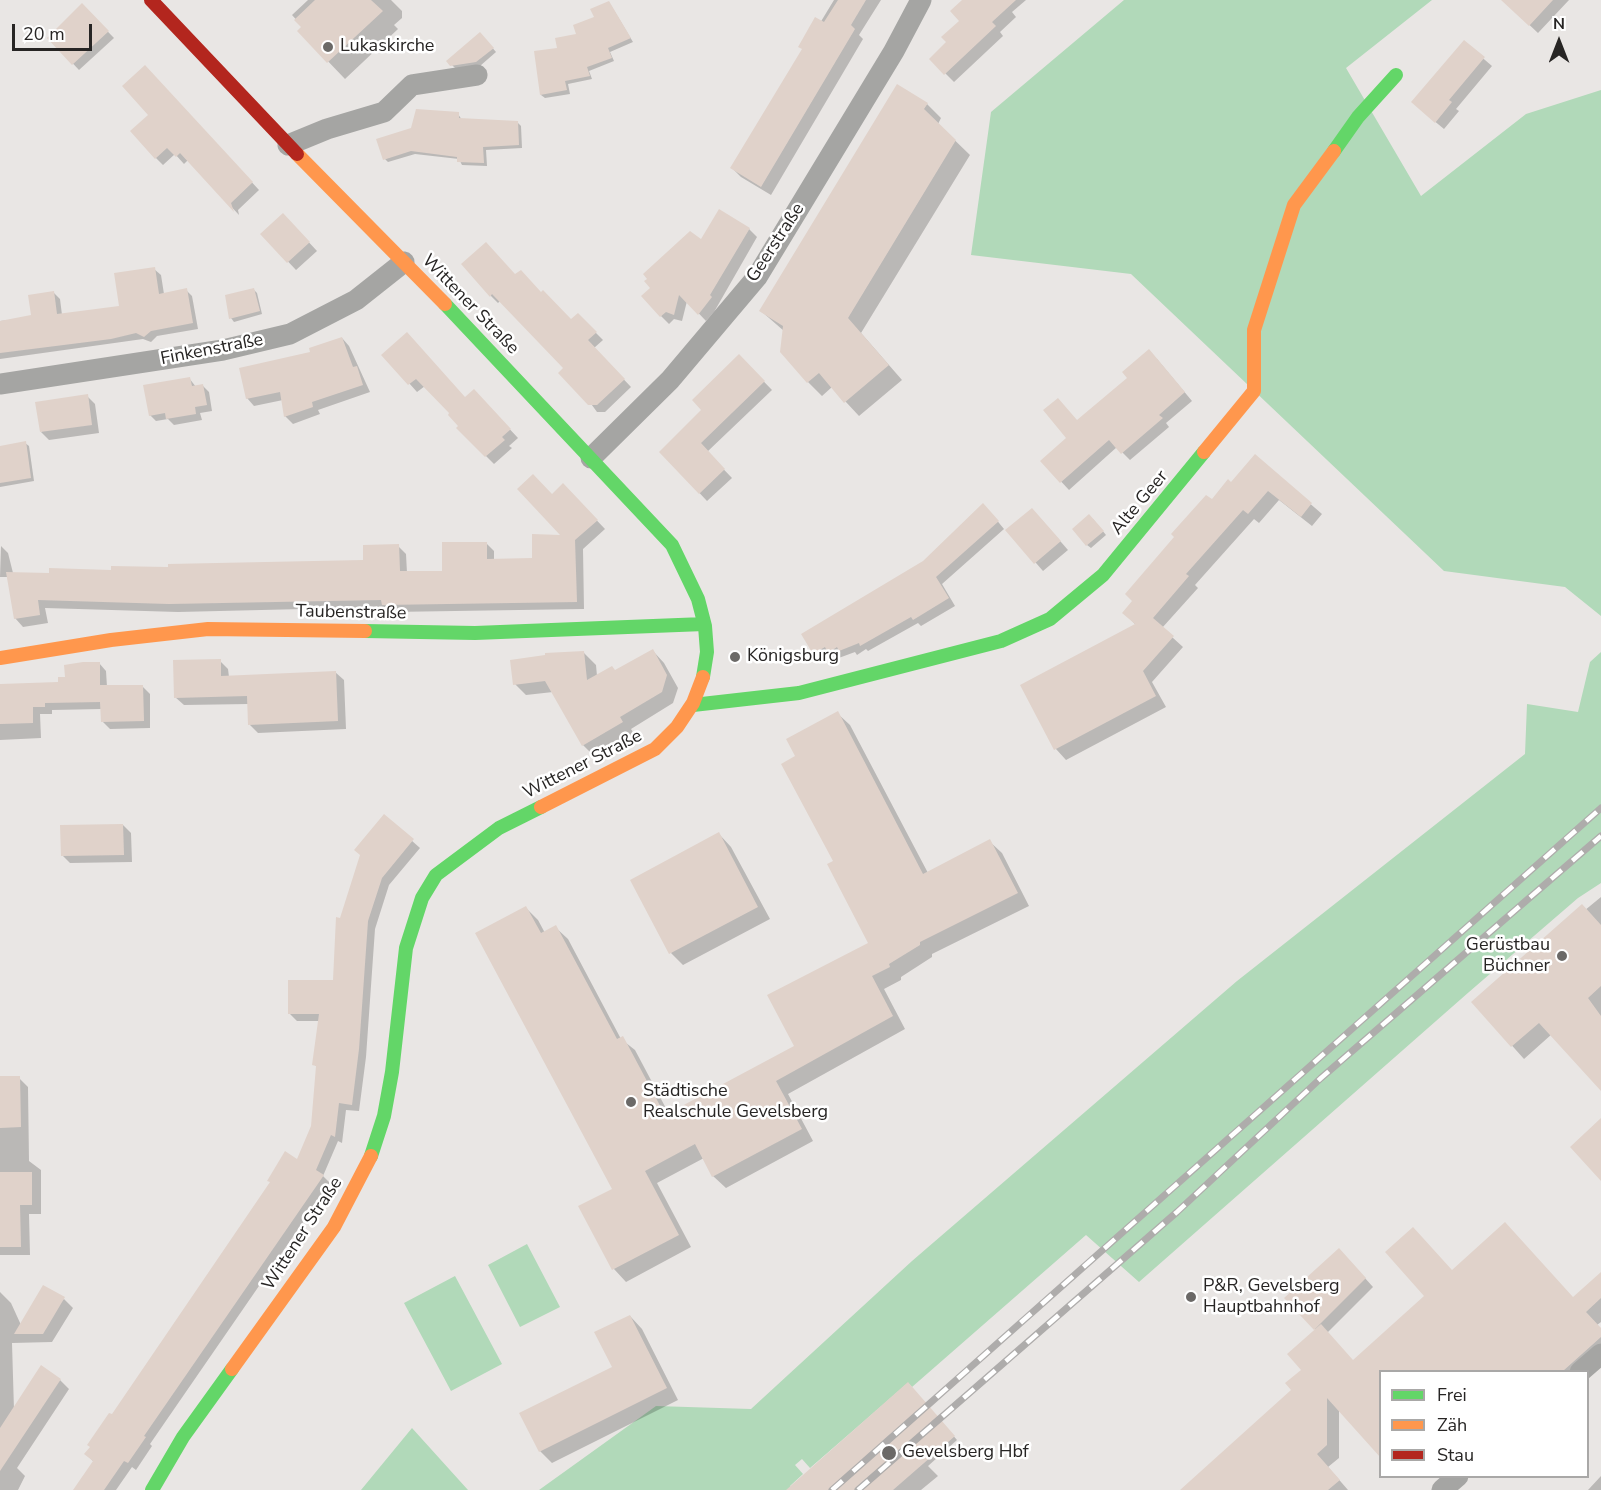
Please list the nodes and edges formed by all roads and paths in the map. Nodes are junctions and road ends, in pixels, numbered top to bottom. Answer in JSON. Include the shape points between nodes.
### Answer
{"nodes":[{"id":1,"x":151,"y":0,"type":"edge"},
{"id":2,"x":921,"y":0,"type":"edge"},
{"id":3,"x":477,"y":75,"type":"dead end"},
{"id":4,"x":1396,"y":75,"type":"dead end"},
{"id":5,"x":288,"y":145,"type":"junction"},
{"id":6,"x":404,"y":262,"type":"junction"},
{"id":7,"x":0,"y":384,"type":"edge"},
{"id":8,"x":591,"y":458,"type":"junction"},
{"id":9,"x":704,"y":624,"type":"junction"},
{"id":10,"x":0,"y":658,"type":"edge"},
{"id":11,"x":693,"y":705,"type":"junction"},
{"id":12,"x":1601,"y":1353,"type":"edge"},
{"id":13,"x":1581,"y":1370,"type":"edge"},
{"id":14,"x":1456,"y":1478,"type":"edge"},
{"id":15,"x":152,"y":1490,"type":"edge"},
{"id":16,"x":1442,"y":1490,"type":"edge"}],
"edges":[{"from":1,"to":5,"type":"main road","name":"Wittener Straße"},
{"from":2,"to":8,"type":"street","name":"Geerstraße","via":[[757,277],[670,380]]},
{"from":3,"to":5,"type":"street","via":[[412,85],[384,112]]},
{"from":4,"to":11,"type":"main road","name":"Alte Geer","via":[[1358,117],[1294,205],[1254,330],[1254,390],[1103,576],[1050,619],[1001,641],[799,693]]},
{"from":5,"to":6,"type":"main road","name":"Wittener Straße"},
{"from":6,"to":7,"type":"street","name":"Finkenstraße","via":[[356,300],[290,334],[223,350]]},
{"from":6,"to":8,"type":"main road","name":"Wittener Straße"},
{"from":8,"to":9,"type":"main road","name":"Wittener Straße","via":[[672,545],[690,578]]},
{"from":9,"to":10,"type":"main road","name":"Taubenstraße","via":[[475,633],[208,629]]},
{"from":9,"to":11,"type":"main road","name":"Wittener Straße","via":[[707,654]]},
{"from":11,"to":15,"type":"main road","name":"Wittener Straße","via":[[677,730],[655,748],[499,828],[436,875],[422,898],[406,948],[392,1072],[384,1116],[370,1159],[334,1227],[183,1437]]},
{"from":12,"to":13,"type":"street"},
{"from":14,"to":16,"type":"street"}]}
